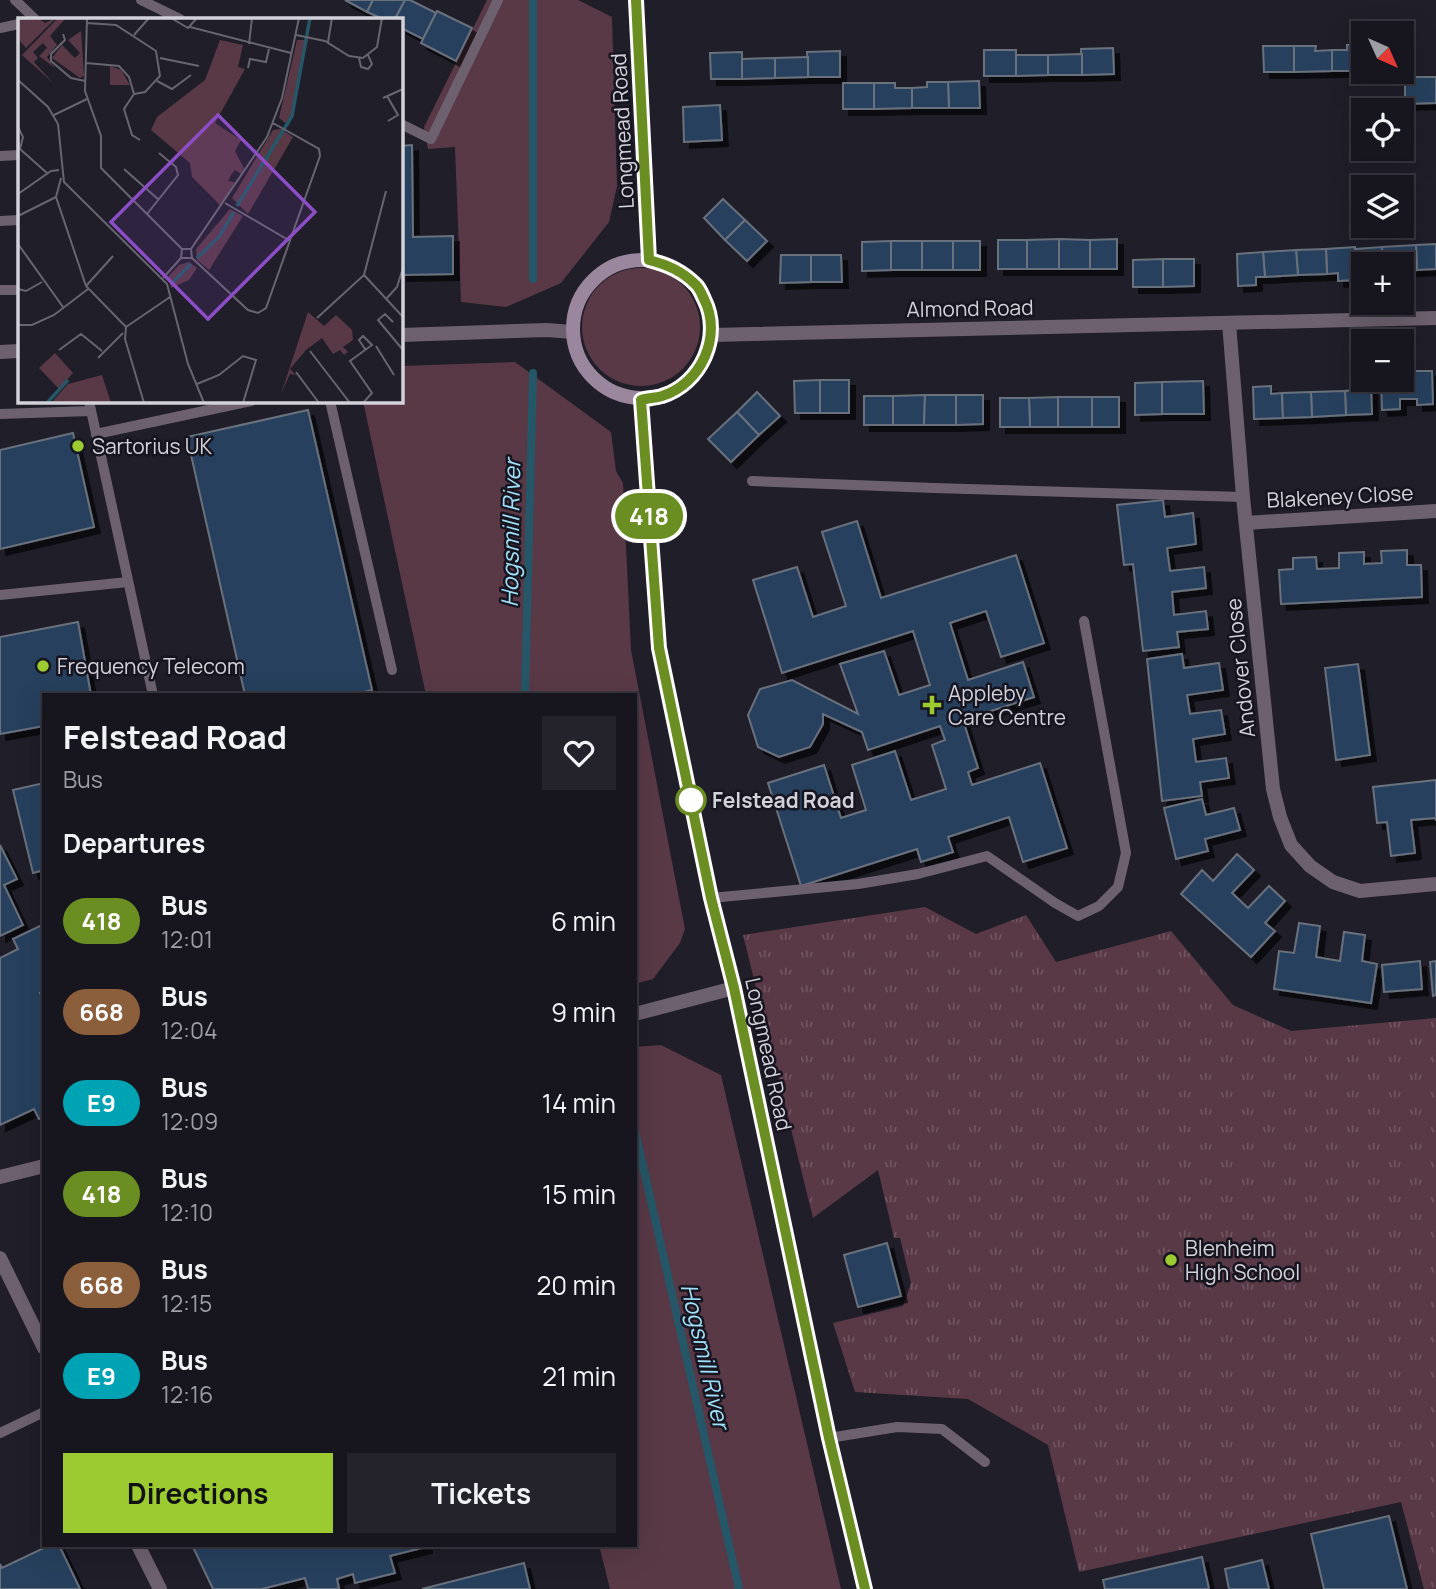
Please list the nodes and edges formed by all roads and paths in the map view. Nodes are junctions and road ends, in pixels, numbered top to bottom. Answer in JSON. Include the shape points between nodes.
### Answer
{"nodes":[{"id":1,"x":15,"y":0,"type":"edge"},
{"id":2,"x":141,"y":0,"type":"edge"},
{"id":3,"x":498,"y":0,"type":"edge"},
{"id":4,"x":636,"y":0,"type":"edge"},
{"id":5,"x":34,"y":18,"type":"edge"},
{"id":6,"x":178,"y":18,"type":"edge"},
{"id":7,"x":18,"y":24,"type":"edge"},
{"id":8,"x":0,"y":28,"type":"edge"},
{"id":9,"x":402,"y":124,"type":"edge"},
{"id":10,"x":18,"y":155,"type":"edge"},
{"id":11,"x":0,"y":156,"type":"edge"},
{"id":12,"x":18,"y":220,"type":"edge"},
{"id":13,"x":0,"y":221,"type":"edge"},
{"id":14,"x":649,"y":260,"type":"junction"},
{"id":15,"x":0,"y":290,"type":"edge"},
{"id":16,"x":18,"y":290,"type":"edge"},
{"id":17,"x":1436,"y":318,"type":"edge"},
{"id":18,"x":1229,"y":323,"type":"junction"},
{"id":19,"x":572,"y":332,"type":"junction"},
{"id":20,"x":402,"y":335,"type":"edge"},
{"id":21,"x":712,"y":335,"type":"junction"},
{"id":22,"x":18,"y":351,"type":"edge"},
{"id":23,"x":0,"y":352,"type":"edge"},
{"id":24,"x":641,"y":400,"type":"junction"},
{"id":25,"x":246,"y":402,"type":"edge"},
{"id":26,"x":330,"y":402,"type":"edge"},
{"id":27,"x":90,"y":406,"type":"edge"},
{"id":28,"x":0,"y":414,"type":"edge"},
{"id":29,"x":96,"y":434,"type":"junction"},
{"id":30,"x":751,"y":481,"type":"dead end"},
{"id":31,"x":1243,"y":497,"type":"junction"},
{"id":32,"x":1436,"y":511,"type":"edge"},
{"id":33,"x":1246,"y":523,"type":"junction"},
{"id":34,"x":128,"y":582,"type":"junction"},
{"id":35,"x":0,"y":595,"type":"edge"},
{"id":36,"x":1084,"y":621,"type":"dead end"},
{"id":37,"x":392,"y":670,"type":"dead end"},
{"id":38,"x":153,"y":693,"type":"edge"},
{"id":39,"x":1436,"y":884,"type":"edge"},
{"id":40,"x":711,"y":898,"type":"junction"},
{"id":41,"x":734,"y":988,"type":"junction"},
{"id":42,"x":637,"y":1013,"type":"edge"},
{"id":43,"x":42,"y":1166,"type":"edge"},
{"id":44,"x":0,"y":1177,"type":"edge"},
{"id":45,"x":0,"y":1258,"type":"edge"},
{"id":46,"x":42,"y":1344,"type":"edge"},
{"id":47,"x":42,"y":1413,"type":"edge"},
{"id":48,"x":0,"y":1433,"type":"edge"},
{"id":49,"x":829,"y":1438,"type":"junction"},
{"id":50,"x":985,"y":1462,"type":"dead end"},
{"id":51,"x":139,"y":1547,"type":"edge"},
{"id":52,"x":160,"y":1589,"type":"edge"},
{"id":53,"x":865,"y":1589,"type":"edge"}],
"edges":[{"from":1,"to":5,"type":"lane"},
{"from":2,"to":6,"type":"lane"},
{"from":3,"to":9,"type":"lane","via":[[431,139]]},
{"from":4,"to":14,"type":"street","name":"Longmead Road"},
{"from":7,"to":8,"type":"lane"},
{"from":10,"to":11,"type":"lane"},
{"from":12,"to":13,"type":"lane"},
{"from":14,"to":19,"type":"street","via":[[622,262],[586,286],[575,308]]},
{"from":14,"to":21,"type":"street","via":[[673,266],[697,286],[709,308]]},
{"from":15,"to":16,"type":"lane"},
{"from":17,"to":18,"type":"street","name":"Almond Road"},
{"from":18,"to":21,"type":"street","name":"Almond Road"},
{"from":18,"to":31,"type":"street","name":"Andover Close"},
{"from":19,"to":20,"type":"street"},
{"from":19,"to":24,"type":"street","via":[[582,365],[597,384],[617,395]]},
{"from":21,"to":24,"type":"street","via":[[706,358],[684,385]]},
{"from":22,"to":23,"type":"street"},
{"from":24,"to":40,"type":"street","name":"Longmead Road","via":[[659,648]]},
{"from":25,"to":29,"type":"lane"},
{"from":26,"to":37,"type":"lane"},
{"from":27,"to":28,"type":"lane"},
{"from":27,"to":29,"type":"lane"},
{"from":29,"to":34,"type":"lane"},
{"from":30,"to":31,"type":"lane"},
{"from":31,"to":33,"type":"street","name":"Andover Close"},
{"from":32,"to":33,"type":"street","name":"Blakeney Close"},
{"from":33,"to":39,"type":"street","name":"Andover Close","via":[[1273,789],[1292,845],[1310,866],[1333,882],[1360,891]]},
{"from":34,"to":35,"type":"lane"},
{"from":34,"to":38,"type":"lane"},
{"from":36,"to":40,"type":"lane","via":[[1126,853],[1118,887],[1099,906],[1078,916],[987,856],[858,884]]},
{"from":40,"to":41,"type":"street","name":"Longmead Road"},
{"from":41,"to":42,"type":"street"},
{"from":41,"to":49,"type":"street","name":"Longmead Road"},
{"from":43,"to":44,"type":"street"},
{"from":45,"to":46,"type":"street"},
{"from":47,"to":48,"type":"lane"},
{"from":49,"to":50,"type":"lane","via":[[897,1427],[942,1429]]},
{"from":49,"to":53,"type":"street","name":"Longmead Road"},
{"from":51,"to":52,"type":"street"}]}
